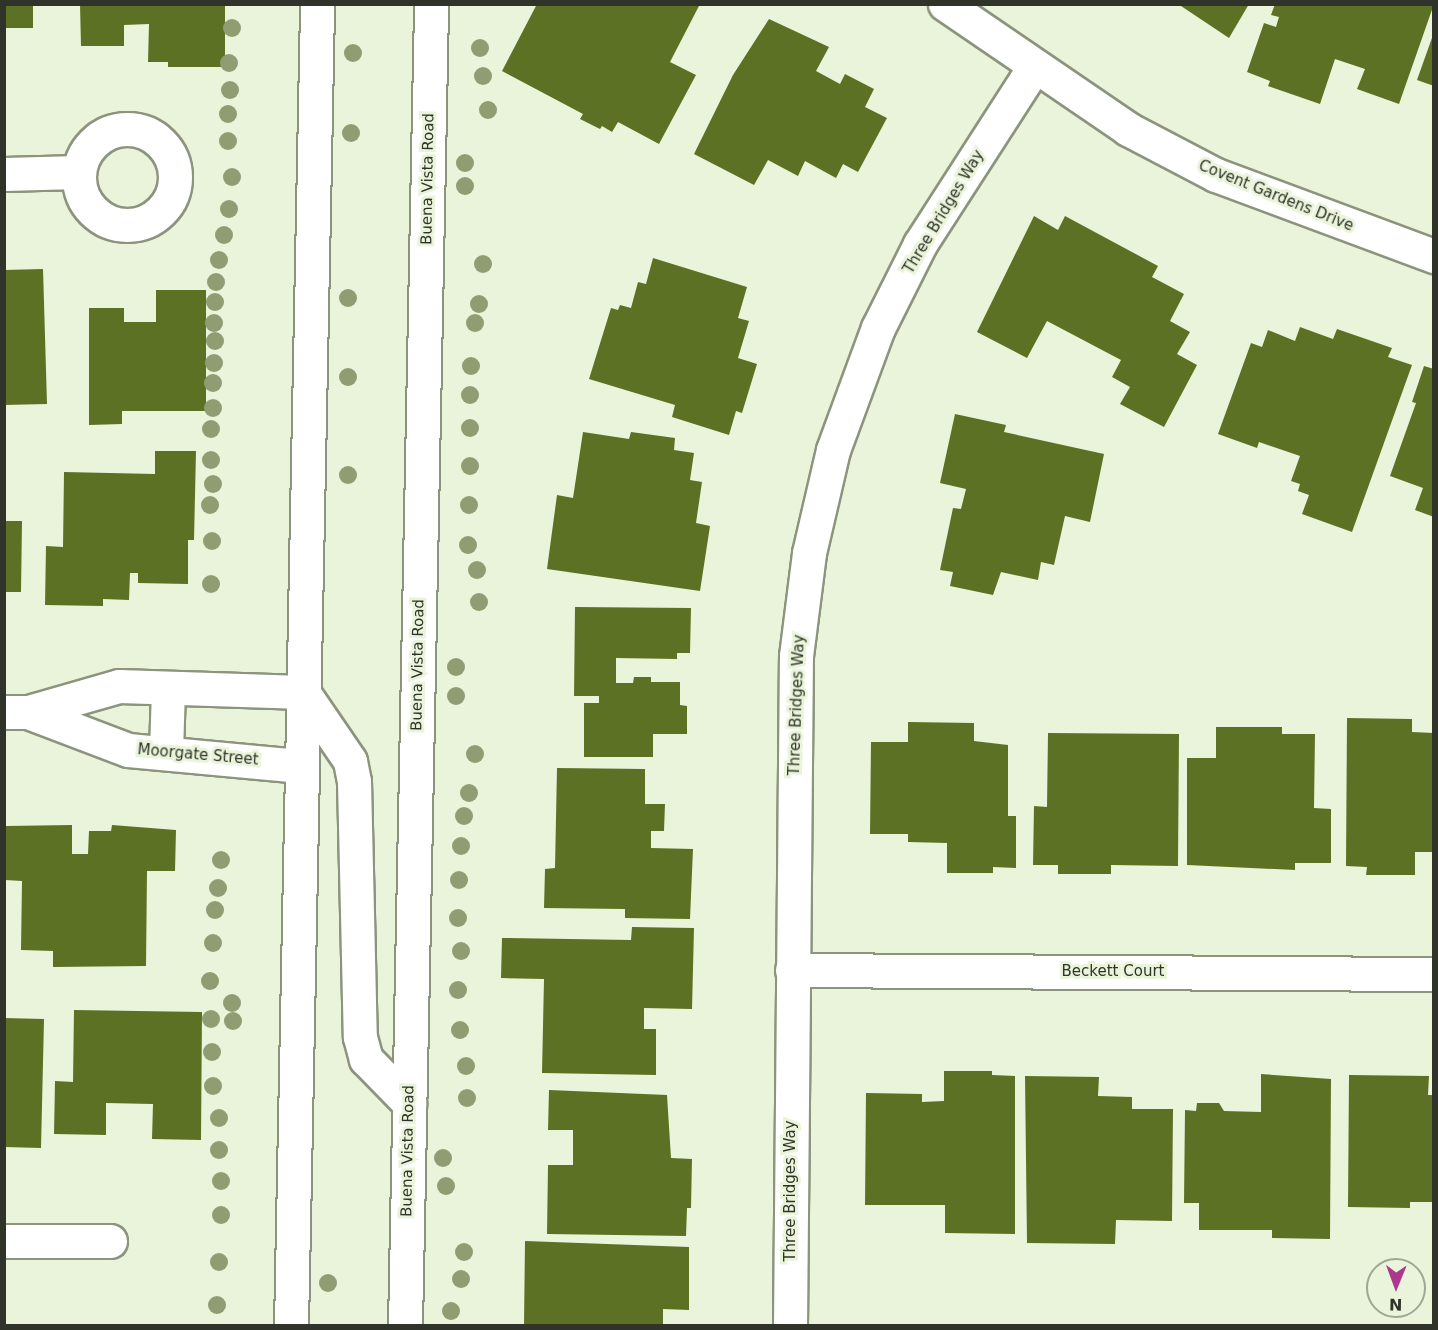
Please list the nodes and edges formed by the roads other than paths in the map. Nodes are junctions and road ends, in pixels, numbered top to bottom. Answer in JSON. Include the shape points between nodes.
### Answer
{"nodes":[{"id":1,"x":317,"y":4,"type":"edge"},
{"id":2,"x":431,"y":4,"type":"edge"},
{"id":3,"x":945,"y":4,"type":"edge"},
{"id":4,"x":1034,"y":67,"type":"junction"},
{"id":5,"x":78,"y":172,"type":"dead end"},
{"id":6,"x":4,"y":174,"type":"edge"},
{"id":7,"x":1434,"y":256,"type":"edge"},
{"id":8,"x":168,"y":688,"type":"junction"},
{"id":9,"x":303,"y":692,"type":"junction"},
{"id":10,"x":16,"y":712,"type":"edge"},
{"id":11,"x":166,"y":752,"type":"junction"},
{"id":12,"x":302,"y":766,"type":"junction"},
{"id":13,"x":792,"y":970,"type":"junction"},
{"id":14,"x":1434,"y":974,"type":"edge"},
{"id":15,"x":409,"y":1103,"type":"junction"},
{"id":16,"x":4,"y":1241,"type":"edge"},
{"id":17,"x":110,"y":1241,"type":"dead end"},
{"id":18,"x":291,"y":1326,"type":"edge"},
{"id":19,"x":405,"y":1326,"type":"edge"},
{"id":20,"x":790,"y":1326,"type":"edge"}],
"edges":[{"from":1,"to":9,"type":"street"},
{"from":2,"to":15,"type":"street","name":"Buena Vista Road"},
{"from":3,"to":4,"type":"street","name":"Covent Gardens Drive"},
{"from":4,"to":7,"type":"street","name":"Covent Gardens Drive","via":[[1128,129],[1216,175]]},
{"from":4,"to":13,"type":"street","name":"Three Bridges Way","via":[[920,244],[878,328],[833,450],[809,553],[796,657]]},
{"from":5,"to":6,"type":"street"},
{"from":8,"to":9,"type":"street","name":"Moorgate Street"},
{"from":8,"to":10,"type":"street","name":"Moorgate Street","via":[[119,686]]},
{"from":8,"to":11,"type":"street"},
{"from":9,"to":12,"type":"street"},
{"from":9,"to":15,"type":"street","via":[[350,761],[354,781],[360,1037],[366,1059]]},
{"from":10,"to":11,"type":"street","name":"Moorgate Street","via":[[128,750]]},
{"from":11,"to":12,"type":"street","name":"Moorgate Street"},
{"from":12,"to":18,"type":"street"},
{"from":13,"to":14,"type":"street","name":"Beckett Court"},
{"from":13,"to":20,"type":"street","name":"Three Bridges Way"},
{"from":15,"to":19,"type":"street","name":"Buena Vista Road"},
{"from":16,"to":17,"type":"street"}]}
